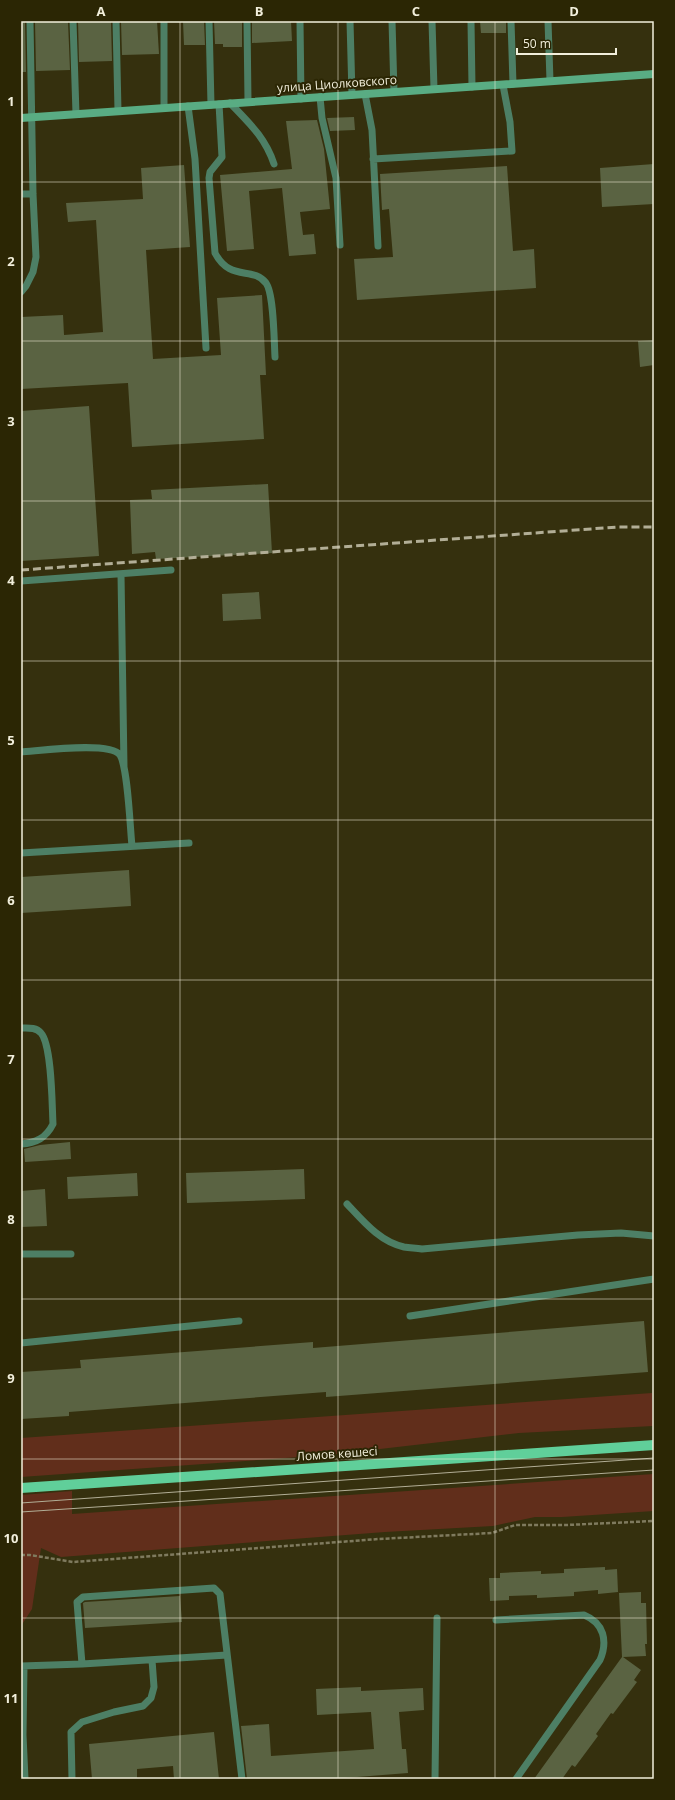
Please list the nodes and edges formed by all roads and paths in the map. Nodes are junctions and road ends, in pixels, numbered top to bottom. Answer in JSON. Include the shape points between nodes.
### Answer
{"nodes":[{"id":1,"x":30,"y":21,"type":"edge"},
{"id":2,"x":74,"y":21,"type":"edge"},
{"id":3,"x":116,"y":21,"type":"edge"},
{"id":4,"x":164,"y":21,"type":"edge"},
{"id":5,"x":209,"y":21,"type":"edge"},
{"id":6,"x":247,"y":21,"type":"edge"},
{"id":7,"x":300,"y":21,"type":"edge"},
{"id":8,"x":350,"y":21,"type":"edge"},
{"id":9,"x":392,"y":21,"type":"edge"},
{"id":10,"x":432,"y":21,"type":"edge"},
{"id":11,"x":470,"y":21,"type":"edge"},
{"id":12,"x":511,"y":21,"type":"edge"},
{"id":13,"x":548,"y":21,"type":"edge"},
{"id":14,"x":654,"y":74,"type":"edge"},
{"id":15,"x":550,"y":81,"type":"junction"},
{"id":16,"x":512,"y":84,"type":"junction"},
{"id":17,"x":504,"y":85,"type":"junction"},
{"id":18,"x":472,"y":87,"type":"junction"},
{"id":19,"x":434,"y":89,"type":"junction"},
{"id":20,"x":394,"y":92,"type":"junction"},
{"id":21,"x":365,"y":94,"type":"junction"},
{"id":22,"x":352,"y":95,"type":"junction"},
{"id":23,"x":320,"y":97,"type":"junction"},
{"id":24,"x":301,"y":99,"type":"junction"},
{"id":25,"x":248,"y":102,"type":"junction"},
{"id":26,"x":215,"y":104,"type":"junction"},
{"id":27,"x":230,"y":104,"type":"junction"},
{"id":28,"x":188,"y":106,"type":"junction"},
{"id":29,"x":164,"y":108,"type":"junction"},
{"id":30,"x":118,"y":111,"type":"junction"},
{"id":31,"x":76,"y":114,"type":"junction"},
{"id":32,"x":32,"y":117,"type":"junction"},
{"id":33,"x":21,"y":118,"type":"edge"},
{"id":34,"x":373,"y":160,"type":"junction"},
{"id":35,"x":274,"y":164,"type":"dead end"},
{"id":36,"x":21,"y":194,"type":"edge"},
{"id":37,"x":33,"y":194,"type":"junction"},
{"id":38,"x":340,"y":245,"type":"dead end"},
{"id":39,"x":378,"y":246,"type":"dead end"},
{"id":40,"x":21,"y":292,"type":"edge"},
{"id":41,"x":206,"y":348,"type":"dead end"},
{"id":42,"x":275,"y":357,"type":"dead end"},
{"id":43,"x":171,"y":570,"type":"dead end"},
{"id":44,"x":121,"y":574,"type":"junction"},
{"id":45,"x":21,"y":581,"type":"edge"},
{"id":46,"x":21,"y":752,"type":"edge"},
{"id":47,"x":124,"y":767,"type":"junction"},
{"id":48,"x":189,"y":843,"type":"dead end"},
{"id":49,"x":132,"y":846,"type":"junction"},
{"id":50,"x":21,"y":853,"type":"edge"},
{"id":51,"x":21,"y":1028,"type":"edge"},
{"id":52,"x":21,"y":1144,"type":"edge"},
{"id":53,"x":347,"y":1204,"type":"dead end"},
{"id":54,"x":654,"y":1236,"type":"edge"},
{"id":55,"x":21,"y":1254,"type":"edge"},
{"id":56,"x":71,"y":1254,"type":"dead end"},
{"id":57,"x":654,"y":1279,"type":"edge"},
{"id":58,"x":410,"y":1316,"type":"dead end"},
{"id":59,"x":239,"y":1321,"type":"dead end"},
{"id":60,"x":21,"y":1343,"type":"edge"},
{"id":61,"x":654,"y":1445,"type":"edge"},
{"id":62,"x":21,"y":1488,"type":"edge"},
{"id":63,"x":654,"y":1521,"type":"edge"},
{"id":64,"x":21,"y":1555,"type":"edge"},
{"id":65,"x":437,"y":1618,"type":"dead end"},
{"id":66,"x":496,"y":1620,"type":"dead end"},
{"id":67,"x":227,"y":1655,"type":"junction"},
{"id":68,"x":152,"y":1660,"type":"junction"},
{"id":69,"x":82,"y":1664,"type":"junction"},
{"id":70,"x":22,"y":1666,"type":"edge"},
{"id":71,"x":25,"y":1779,"type":"edge"},
{"id":72,"x":72,"y":1779,"type":"edge"},
{"id":73,"x":242,"y":1779,"type":"edge"},
{"id":74,"x":435,"y":1779,"type":"edge"},
{"id":75,"x":516,"y":1779,"type":"edge"}],
"edges":[{"from":1,"to":32,"type":"lane"},
{"from":2,"to":31,"type":"lane"},
{"from":3,"to":30,"type":"lane"},
{"from":4,"to":29,"type":"lane"},
{"from":5,"to":26,"type":"lane"},
{"from":6,"to":25,"type":"lane"},
{"from":7,"to":24,"type":"lane"},
{"from":8,"to":22,"type":"lane"},
{"from":9,"to":20,"type":"lane"},
{"from":10,"to":19,"type":"lane"},
{"from":11,"to":18,"type":"lane"},
{"from":12,"to":16,"type":"lane"},
{"from":13,"to":15,"type":"lane"},
{"from":14,"to":15,"type":"street","name":"улица Циолковского"},
{"from":15,"to":16,"type":"street","name":"улица Циолковского"},
{"from":16,"to":17,"type":"street","name":"улица Циолковского"},
{"from":17,"to":18,"type":"street","name":"улица Циолковского"},
{"from":17,"to":34,"type":"lane","via":[[512,151]]},
{"from":18,"to":19,"type":"street","name":"улица Циолковского"},
{"from":19,"to":20,"type":"street","name":"улица Циолковского"},
{"from":20,"to":21,"type":"street","name":"улица Циолковского"},
{"from":21,"to":22,"type":"street","name":"улица Циолковского"},
{"from":21,"to":34,"type":"lane","via":[[372,130]]},
{"from":22,"to":23,"type":"street","name":"улица Циолковского"},
{"from":23,"to":24,"type":"street","name":"улица Циолковского"},
{"from":23,"to":38,"type":"lane","via":[[322,118],[336,178]]},
{"from":24,"to":25,"type":"street","name":"улица Циолковского"},
{"from":25,"to":27,"type":"street","name":"улица Циолковского"},
{"from":26,"to":27,"type":"street","name":"улица Циолковского"},
{"from":26,"to":28,"type":"street","name":"улица Циолковского"},
{"from":26,"to":42,"type":"lane","via":[[222,157],[210,172],[209,178],[215,253],[220,263],[230,270],[261,278],[266,284],[270,294]]},
{"from":27,"to":35,"type":"lane","via":[[262,138]]},
{"from":28,"to":29,"type":"street","name":"улица Циолковского"},
{"from":28,"to":41,"type":"lane","via":[[195,159]]},
{"from":29,"to":30,"type":"street","name":"улица Циолковского"},
{"from":30,"to":31,"type":"street","name":"улица Циолковского"},
{"from":31,"to":32,"type":"street","name":"улица Циолковского"},
{"from":32,"to":33,"type":"street","name":"улица Циолковского"},
{"from":32,"to":37,"type":"lane"},
{"from":34,"to":39,"type":"lane"},
{"from":36,"to":37,"type":"lane"},
{"from":37,"to":40,"type":"lane","via":[[36,257],[33,272]]},
{"from":43,"to":44,"type":"lane"},
{"from":44,"to":45,"type":"lane"},
{"from":44,"to":47,"type":"lane"},
{"from":46,"to":47,"type":"lane","via":[[96,747],[110,749],[119,754]]},
{"from":47,"to":49,"type":"lane"},
{"from":48,"to":49,"type":"lane"},
{"from":49,"to":50,"type":"lane"},
{"from":51,"to":52,"type":"lane","via":[[33,1028],[44,1037],[50,1070],[53,1124],[40,1140]]},
{"from":53,"to":54,"type":"lane","via":[[367,1226],[387,1240],[403,1247],[422,1249],[578,1235],[621,1233]]},
{"from":55,"to":56,"type":"lane"},
{"from":57,"to":58,"type":"lane"},
{"from":59,"to":60,"type":"lane"},
{"from":61,"to":62,"type":"main road","name":"Ломов көшесі"},
{"from":63,"to":64,"type":"path","via":[[515,1525],[492,1533],[73,1562]]},
{"from":65,"to":74,"type":"lane"},
{"from":66,"to":75,"type":"lane","via":[[584,1615],[592,1618],[604,1633],[605,1643],[600,1660]]},
{"from":67,"to":68,"type":"lane"},
{"from":67,"to":69,"type":"lane","via":[[220,1594],[214,1588],[83,1597],[77,1602]]},
{"from":67,"to":73,"type":"lane"},
{"from":68,"to":69,"type":"lane"},
{"from":68,"to":72,"type":"lane","via":[[154,1687],[151,1698],[143,1706],[82,1722],[71,1732]]},
{"from":69,"to":70,"type":"lane"},
{"from":70,"to":71,"type":"lane"}]}
